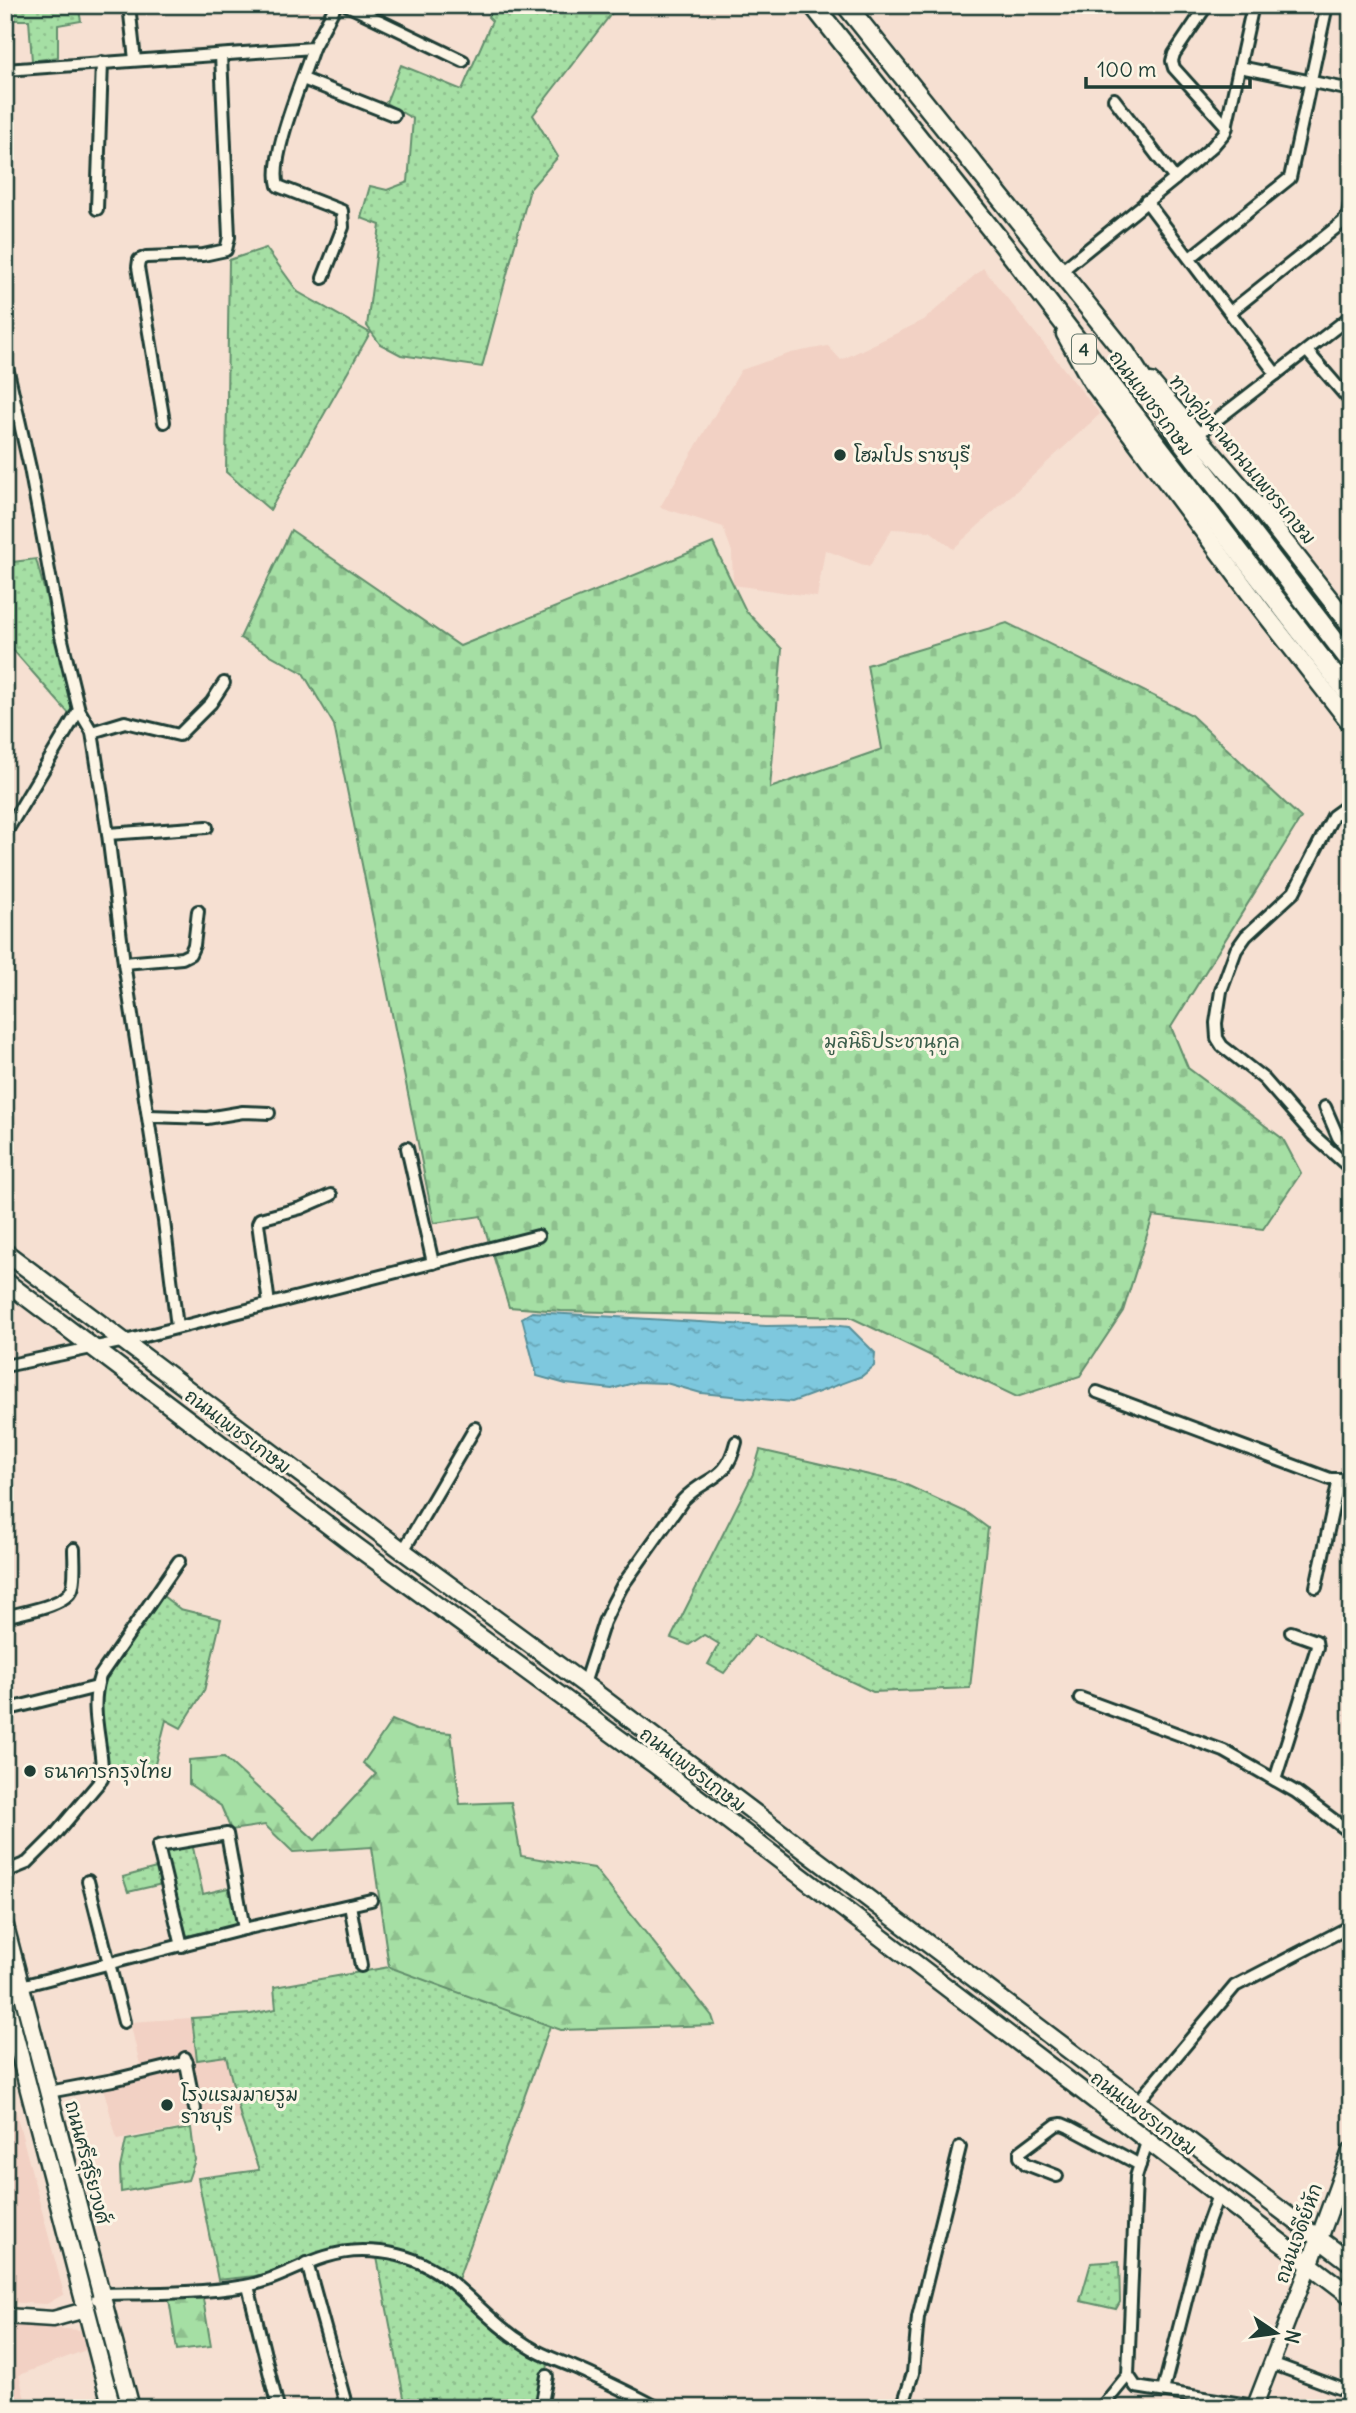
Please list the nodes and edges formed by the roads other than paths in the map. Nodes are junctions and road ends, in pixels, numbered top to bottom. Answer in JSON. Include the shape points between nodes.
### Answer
{"nodes":[{"id":1,"x":129,"y":5,"type":"edge"},
{"id":2,"x":336,"y":5,"type":"edge"},
{"id":3,"x":347,"y":5,"type":"edge"},
{"id":4,"x":813,"y":5,"type":"edge"},
{"id":5,"x":846,"y":5,"type":"edge"},
{"id":6,"x":1207,"y":5,"type":"edge"},
{"id":7,"x":1253,"y":5,"type":"edge"},
{"id":8,"x":1326,"y":5,"type":"edge"},
{"id":9,"x":313,"y":48,"type":"junction"},
{"id":10,"x":221,"y":55,"type":"junction"},
{"id":11,"x":135,"y":60,"type":"junction"},
{"id":12,"x":463,"y":61,"type":"dead end"},
{"id":13,"x":102,"y":62,"type":"junction"},
{"id":14,"x":1240,"y":67,"type":"junction"},
{"id":15,"x":5,"y":70,"type":"edge"},
{"id":16,"x":303,"y":79,"type":"junction"},
{"id":17,"x":1310,"y":81,"type":"junction"},
{"id":18,"x":1351,"y":90,"type":"edge"},
{"id":19,"x":1114,"y":99,"type":"dead end"},
{"id":20,"x":394,"y":115,"type":"dead end"},
{"id":21,"x":1227,"y":127,"type":"junction"},
{"id":22,"x":1175,"y":179,"type":"junction"},
{"id":23,"x":1351,"y":198,"type":"edge"},
{"id":24,"x":1146,"y":201,"type":"junction"},
{"id":25,"x":97,"y":209,"type":"dead end"},
{"id":26,"x":1190,"y":258,"type":"junction"},
{"id":27,"x":1060,"y":272,"type":"junction"},
{"id":28,"x":323,"y":278,"type":"dead end"},
{"id":29,"x":1043,"y":295,"type":"junction"},
{"id":30,"x":1230,"y":312,"type":"junction"},
{"id":31,"x":1351,"y":316,"type":"edge"},
{"id":32,"x":1307,"y":351,"type":"junction"},
{"id":33,"x":1126,"y":354,"type":"junction"},
{"id":34,"x":5,"y":358,"type":"edge"},
{"id":35,"x":1276,"y":374,"type":"junction"},
{"id":36,"x":1351,"y":402,"type":"edge"},
{"id":37,"x":164,"y":422,"type":"dead end"},
{"id":38,"x":1197,"y":435,"type":"junction"},
{"id":39,"x":1351,"y":626,"type":"edge"},
{"id":40,"x":1351,"y":662,"type":"edge"},
{"id":41,"x":224,"y":683,"type":"dead end"},
{"id":42,"x":1351,"y":697,"type":"edge"},
{"id":43,"x":79,"y":710,"type":"junction"},
{"id":44,"x":1351,"y":724,"type":"edge"},
{"id":45,"x":92,"y":732,"type":"junction"},
{"id":46,"x":1351,"y":803,"type":"edge"},
{"id":47,"x":207,"y":827,"type":"dead end"},
{"id":48,"x":5,"y":834,"type":"edge"},
{"id":49,"x":108,"y":834,"type":"junction"},
{"id":50,"x":198,"y":911,"type":"dead end"},
{"id":51,"x":124,"y":963,"type":"junction"},
{"id":52,"x":1325,"y":1107,"type":"dead end"},
{"id":53,"x":269,"y":1113,"type":"dead end"},
{"id":54,"x":149,"y":1116,"type":"junction"},
{"id":55,"x":407,"y":1148,"type":"dead end"},
{"id":56,"x":1351,"y":1153,"type":"edge"},
{"id":57,"x":1351,"y":1169,"type":"edge"},
{"id":58,"x":331,"y":1195,"type":"dead end"},
{"id":59,"x":538,"y":1237,"type":"dead end"},
{"id":60,"x":5,"y":1252,"type":"edge"},
{"id":61,"x":433,"y":1263,"type":"junction"},
{"id":62,"x":5,"y":1282,"type":"edge"},
{"id":63,"x":269,"y":1304,"type":"junction"},
{"id":64,"x":177,"y":1327,"type":"junction"},
{"id":65,"x":125,"y":1341,"type":"junction"},
{"id":66,"x":92,"y":1346,"type":"junction"},
{"id":67,"x":5,"y":1366,"type":"edge"},
{"id":68,"x":1097,"y":1392,"type":"dead end"},
{"id":69,"x":475,"y":1428,"type":"dead end"},
{"id":70,"x":736,"y":1442,"type":"dead end"},
{"id":71,"x":1345,"y":1479,"type":"edge"},
{"id":72,"x":74,"y":1549,"type":"dead end"},
{"id":73,"x":403,"y":1551,"type":"junction"},
{"id":74,"x":179,"y":1561,"type":"dead end"},
{"id":75,"x":1316,"y":1587,"type":"dead end"},
{"id":76,"x":5,"y":1617,"type":"edge"},
{"id":77,"x":1291,"y":1632,"type":"dead end"},
{"id":78,"x":584,"y":1684,"type":"junction"},
{"id":79,"x":97,"y":1687,"type":"junction"},
{"id":80,"x":1080,"y":1698,"type":"dead end"},
{"id":81,"x":5,"y":1710,"type":"edge"},
{"id":82,"x":653,"y":1737,"type":"junction"},
{"id":83,"x":640,"y":1754,"type":"junction"},
{"id":84,"x":1275,"y":1780,"type":"junction"},
{"id":85,"x":1351,"y":1833,"type":"edge"},
{"id":86,"x":5,"y":1872,"type":"edge"},
{"id":87,"x":88,"y":1881,"type":"dead end"},
{"id":88,"x":371,"y":1900,"type":"dead end"},
{"id":89,"x":350,"y":1905,"type":"junction"},
{"id":90,"x":5,"y":1926,"type":"edge"},
{"id":91,"x":1351,"y":1926,"type":"edge"},
{"id":92,"x":244,"y":1929,"type":"junction"},
{"id":93,"x":182,"y":1946,"type":"junction"},
{"id":94,"x":109,"y":1963,"type":"junction"},
{"id":95,"x":361,"y":1966,"type":"dead end"},
{"id":96,"x":13,"y":1988,"type":"edge"},
{"id":97,"x":5,"y":1998,"type":"edge"},
{"id":98,"x":124,"y":2022,"type":"dead end"},
{"id":99,"x":49,"y":2092,"type":"junction"},
{"id":100,"x":1137,"y":2103,"type":"junction"},
{"id":101,"x":195,"y":2109,"type":"dead end"},
{"id":102,"x":1147,"y":2142,"type":"junction"},
{"id":103,"x":960,"y":2147,"type":"dead end"},
{"id":104,"x":1351,"y":2151,"type":"edge"},
{"id":105,"x":1140,"y":2165,"type":"junction"},
{"id":106,"x":1057,"y":2176,"type":"dead end"},
{"id":107,"x":1218,"y":2195,"type":"junction"},
{"id":108,"x":1318,"y":2239,"type":"junction"},
{"id":109,"x":307,"y":2263,"type":"junction"},
{"id":110,"x":1351,"y":2263,"type":"edge"},
{"id":111,"x":1309,"y":2266,"type":"junction"},
{"id":112,"x":248,"y":2286,"type":"junction"},
{"id":113,"x":102,"y":2294,"type":"junction"},
{"id":114,"x":1351,"y":2296,"type":"edge"},
{"id":115,"x":85,"y":2311,"type":"junction"},
{"id":116,"x":5,"y":2316,"type":"edge"},
{"id":117,"x":1271,"y":2363,"type":"junction"},
{"id":118,"x":1128,"y":2375,"type":"junction"},
{"id":119,"x":547,"y":2376,"type":"dead end"},
{"id":120,"x":1339,"y":2388,"type":"dead end"},
{"id":121,"x":1163,"y":2391,"type":"junction"},
{"id":122,"x":643,"y":2404,"type":"edge"},
{"id":123,"x":1254,"y":2407,"type":"edge"},
{"id":124,"x":112,"y":2408,"type":"edge"},
{"id":125,"x":131,"y":2408,"type":"edge"},
{"id":126,"x":278,"y":2408,"type":"edge"},
{"id":127,"x":347,"y":2408,"type":"edge"},
{"id":128,"x":541,"y":2408,"type":"edge"},
{"id":129,"x":658,"y":2408,"type":"edge"},
{"id":130,"x":902,"y":2408,"type":"edge"},
{"id":131,"x":1101,"y":2408,"type":"edge"}],
"edges":[{"from":1,"to":11,"type":"street"},
{"from":2,"to":9,"type":"street"},
{"from":3,"to":12,"type":"street"},
{"from":4,"to":29,"type":"highway","name":"ถนนเพชรเกษม","number":"4"},
{"from":5,"to":27,"type":"highway","name":"ถนนเพชรเกษม","number":"4"},
{"from":6,"to":21,"type":"street","via":[[1172,61]]},
{"from":7,"to":14,"type":"street"},
{"from":8,"to":17,"type":"street"},
{"from":9,"to":10,"type":"street"},
{"from":9,"to":16,"type":"street"},
{"from":10,"to":11,"type":"street"},
{"from":10,"to":37,"type":"street","via":[[226,250],[139,260]]},
{"from":11,"to":13,"type":"street"},
{"from":13,"to":15,"type":"street"},
{"from":13,"to":25,"type":"street"},
{"from":14,"to":17,"type":"street"},
{"from":14,"to":21,"type":"street"},
{"from":16,"to":20,"type":"street"},
{"from":16,"to":28,"type":"street","via":[[277,160],[276,180],[278,186],[342,211],[342,227]]},
{"from":17,"to":18,"type":"street"},
{"from":17,"to":26,"type":"street","via":[[1290,178]]},
{"from":19,"to":22,"type":"street"},
{"from":21,"to":22,"type":"street","via":[[1213,146]]},
{"from":22,"to":24,"type":"street"},
{"from":23,"to":30,"type":"street","via":[[1343,222]]},
{"from":24,"to":26,"type":"street"},
{"from":24,"to":27,"type":"street"},
{"from":26,"to":30,"type":"street"},
{"from":27,"to":33,"type":"highway","name":"ถนนเพชรเกษม","number":"4"},
{"from":29,"to":42,"type":"highway","name":"ถนนเพชรเกษม","number":"4"},
{"from":29,"to":44,"type":"main road","number":"4","via":[[1091,381]]},
{"from":30,"to":35,"type":"street"},
{"from":31,"to":32,"type":"street"},
{"from":32,"to":35,"type":"street"},
{"from":32,"to":36,"type":"street"},
{"from":33,"to":38,"type":"main road","name":"ทางคู่ขนานถนนเพชรเกษม","number":"4"},
{"from":33,"to":40,"type":"highway","name":"ถนนเพชรเกษม","number":"4","via":[[1183,443]]},
{"from":34,"to":43,"type":"street"},
{"from":35,"to":38,"type":"street"},
{"from":38,"to":39,"type":"main road","name":"ทางคู่ขนานถนนเพชรเกษม","number":"4"},
{"from":41,"to":45,"type":"street","via":[[179,735],[125,722]]},
{"from":43,"to":45,"type":"street"},
{"from":43,"to":48,"type":"street"},
{"from":45,"to":49,"type":"street"},
{"from":46,"to":57,"type":"street","via":[[1333,816],[1294,892],[1236,950],[1221,991],[1216,1023],[1222,1046],[1264,1079],[1312,1134]]},
{"from":47,"to":49,"type":"street"},
{"from":49,"to":51,"type":"street"},
{"from":50,"to":51,"type":"street","via":[[190,954]]},
{"from":51,"to":54,"type":"street"},
{"from":52,"to":56,"type":"street"},
{"from":53,"to":54,"type":"street"},
{"from":54,"to":64,"type":"street"},
{"from":55,"to":61,"type":"street"},
{"from":58,"to":63,"type":"street","via":[[260,1219]]},
{"from":59,"to":61,"type":"street"},
{"from":60,"to":65,"type":"main road","name":"ถนนเพชรเกษม"},
{"from":61,"to":63,"type":"street"},
{"from":62,"to":66,"type":"main road","name":"ถนนเพชรเกษม"},
{"from":63,"to":64,"type":"street"},
{"from":64,"to":65,"type":"street"},
{"from":65,"to":66,"type":"street"},
{"from":65,"to":73,"type":"main road","name":"ถนนเพชรเกษม"},
{"from":66,"to":67,"type":"street"},
{"from":66,"to":83,"type":"main road","name":"ถนนเพชรเกษม"},
{"from":68,"to":71,"type":"street","via":[[1330,1479]]},
{"from":69,"to":73,"type":"street"},
{"from":70,"to":78,"type":"street","via":[[727,1467],[683,1500],[622,1586],[604,1622]]},
{"from":71,"to":75,"type":"street"},
{"from":72,"to":76,"type":"street","via":[[70,1593],[59,1602]]},
{"from":73,"to":78,"type":"main road","name":"ถนนเพชรเกษม"},
{"from":74,"to":79,"type":"street"},
{"from":77,"to":84,"type":"street","via":[[1315,1641],[1317,1647]]},
{"from":78,"to":82,"type":"main road","name":"ถนนเพชรเกษม"},
{"from":79,"to":81,"type":"street"},
{"from":79,"to":86,"type":"street","via":[[102,1779],[27,1863]]},
{"from":80,"to":84,"type":"street","via":[[1224,1751]]},
{"from":82,"to":83,"type":"main road"},
{"from":82,"to":100,"type":"main road","name":"ถนนเพชรเกษม"},
{"from":83,"to":102,"type":"main road","name":"ถนนเพชรเกษม"},
{"from":84,"to":85,"type":"street"},
{"from":87,"to":94,"type":"street"},
{"from":88,"to":89,"type":"street"},
{"from":89,"to":92,"type":"street"},
{"from":89,"to":95,"type":"street"},
{"from":90,"to":96,"type":"main road","name":"ถนนศรีสุริยวงศ์"},
{"from":91,"to":100,"type":"street","via":[[1235,1986]]},
{"from":92,"to":93,"type":"street"},
{"from":92,"to":93,"type":"street","via":[[227,1834],[158,1846]]},
{"from":93,"to":94,"type":"street"},
{"from":94,"to":96,"type":"street"},
{"from":94,"to":98,"type":"street"},
{"from":96,"to":99,"type":"main road","name":"ถนนศรีสุริยวงศ์"},
{"from":97,"to":115,"type":"main road","name":"ถนนศรีสุริยวงศ์"},
{"from":99,"to":101,"type":"street","via":[[119,2081],[186,2060]]},
{"from":99,"to":113,"type":"main road","name":"ถนนศรีสุริยวงศ์"},
{"from":100,"to":108,"type":"main road","name":"ถนนเพชรเกษม"},
{"from":102,"to":105,"type":"street"},
{"from":102,"to":107,"type":"main road","name":"ถนนเพชรเกษม"},
{"from":103,"to":130,"type":"street","via":[[918,2317],[913,2372]]},
{"from":104,"to":108,"type":"main road","name":"ถนนเจดีย์หัก"},
{"from":105,"to":106,"type":"street","via":[[1062,2124],[1020,2152],[1026,2164]]},
{"from":105,"to":118,"type":"street"},
{"from":107,"to":111,"type":"main road","name":"ถนนเพชรเกษม"},
{"from":107,"to":121,"type":"street","via":[[1200,2245]]},
{"from":108,"to":110,"type":"main road","name":"ถนนเพชรเกษม"},
{"from":108,"to":111,"type":"main road","name":"ถนนเจดีย์หัก"},
{"from":109,"to":112,"type":"street"},
{"from":109,"to":122,"type":"street","via":[[347,2251],[417,2260],[441,2273],[513,2337]]},
{"from":109,"to":127,"type":"street"},
{"from":111,"to":114,"type":"main road","name":"ถนนเพชรเกษม"},
{"from":111,"to":117,"type":"street","name":"ถนนเจดีย์หัก"},
{"from":112,"to":113,"type":"street"},
{"from":112,"to":126,"type":"street"},
{"from":113,"to":115,"type":"street"},
{"from":113,"to":125,"type":"main road","name":"ถนนศรีสุริยวงศ์"},
{"from":115,"to":116,"type":"street","via":[[53,2319]]},
{"from":115,"to":124,"type":"main road","name":"ถนนศรีสุริยวงศ์"},
{"from":117,"to":120,"type":"street"},
{"from":117,"to":123,"type":"street","name":"ถนนเจดีย์หัก"},
{"from":118,"to":121,"type":"street","via":[[1136,2387]]},
{"from":118,"to":131,"type":"street"},
{"from":119,"to":128,"type":"street"},
{"from":121,"to":123,"type":"street"},
{"from":122,"to":129,"type":"street"}]}
